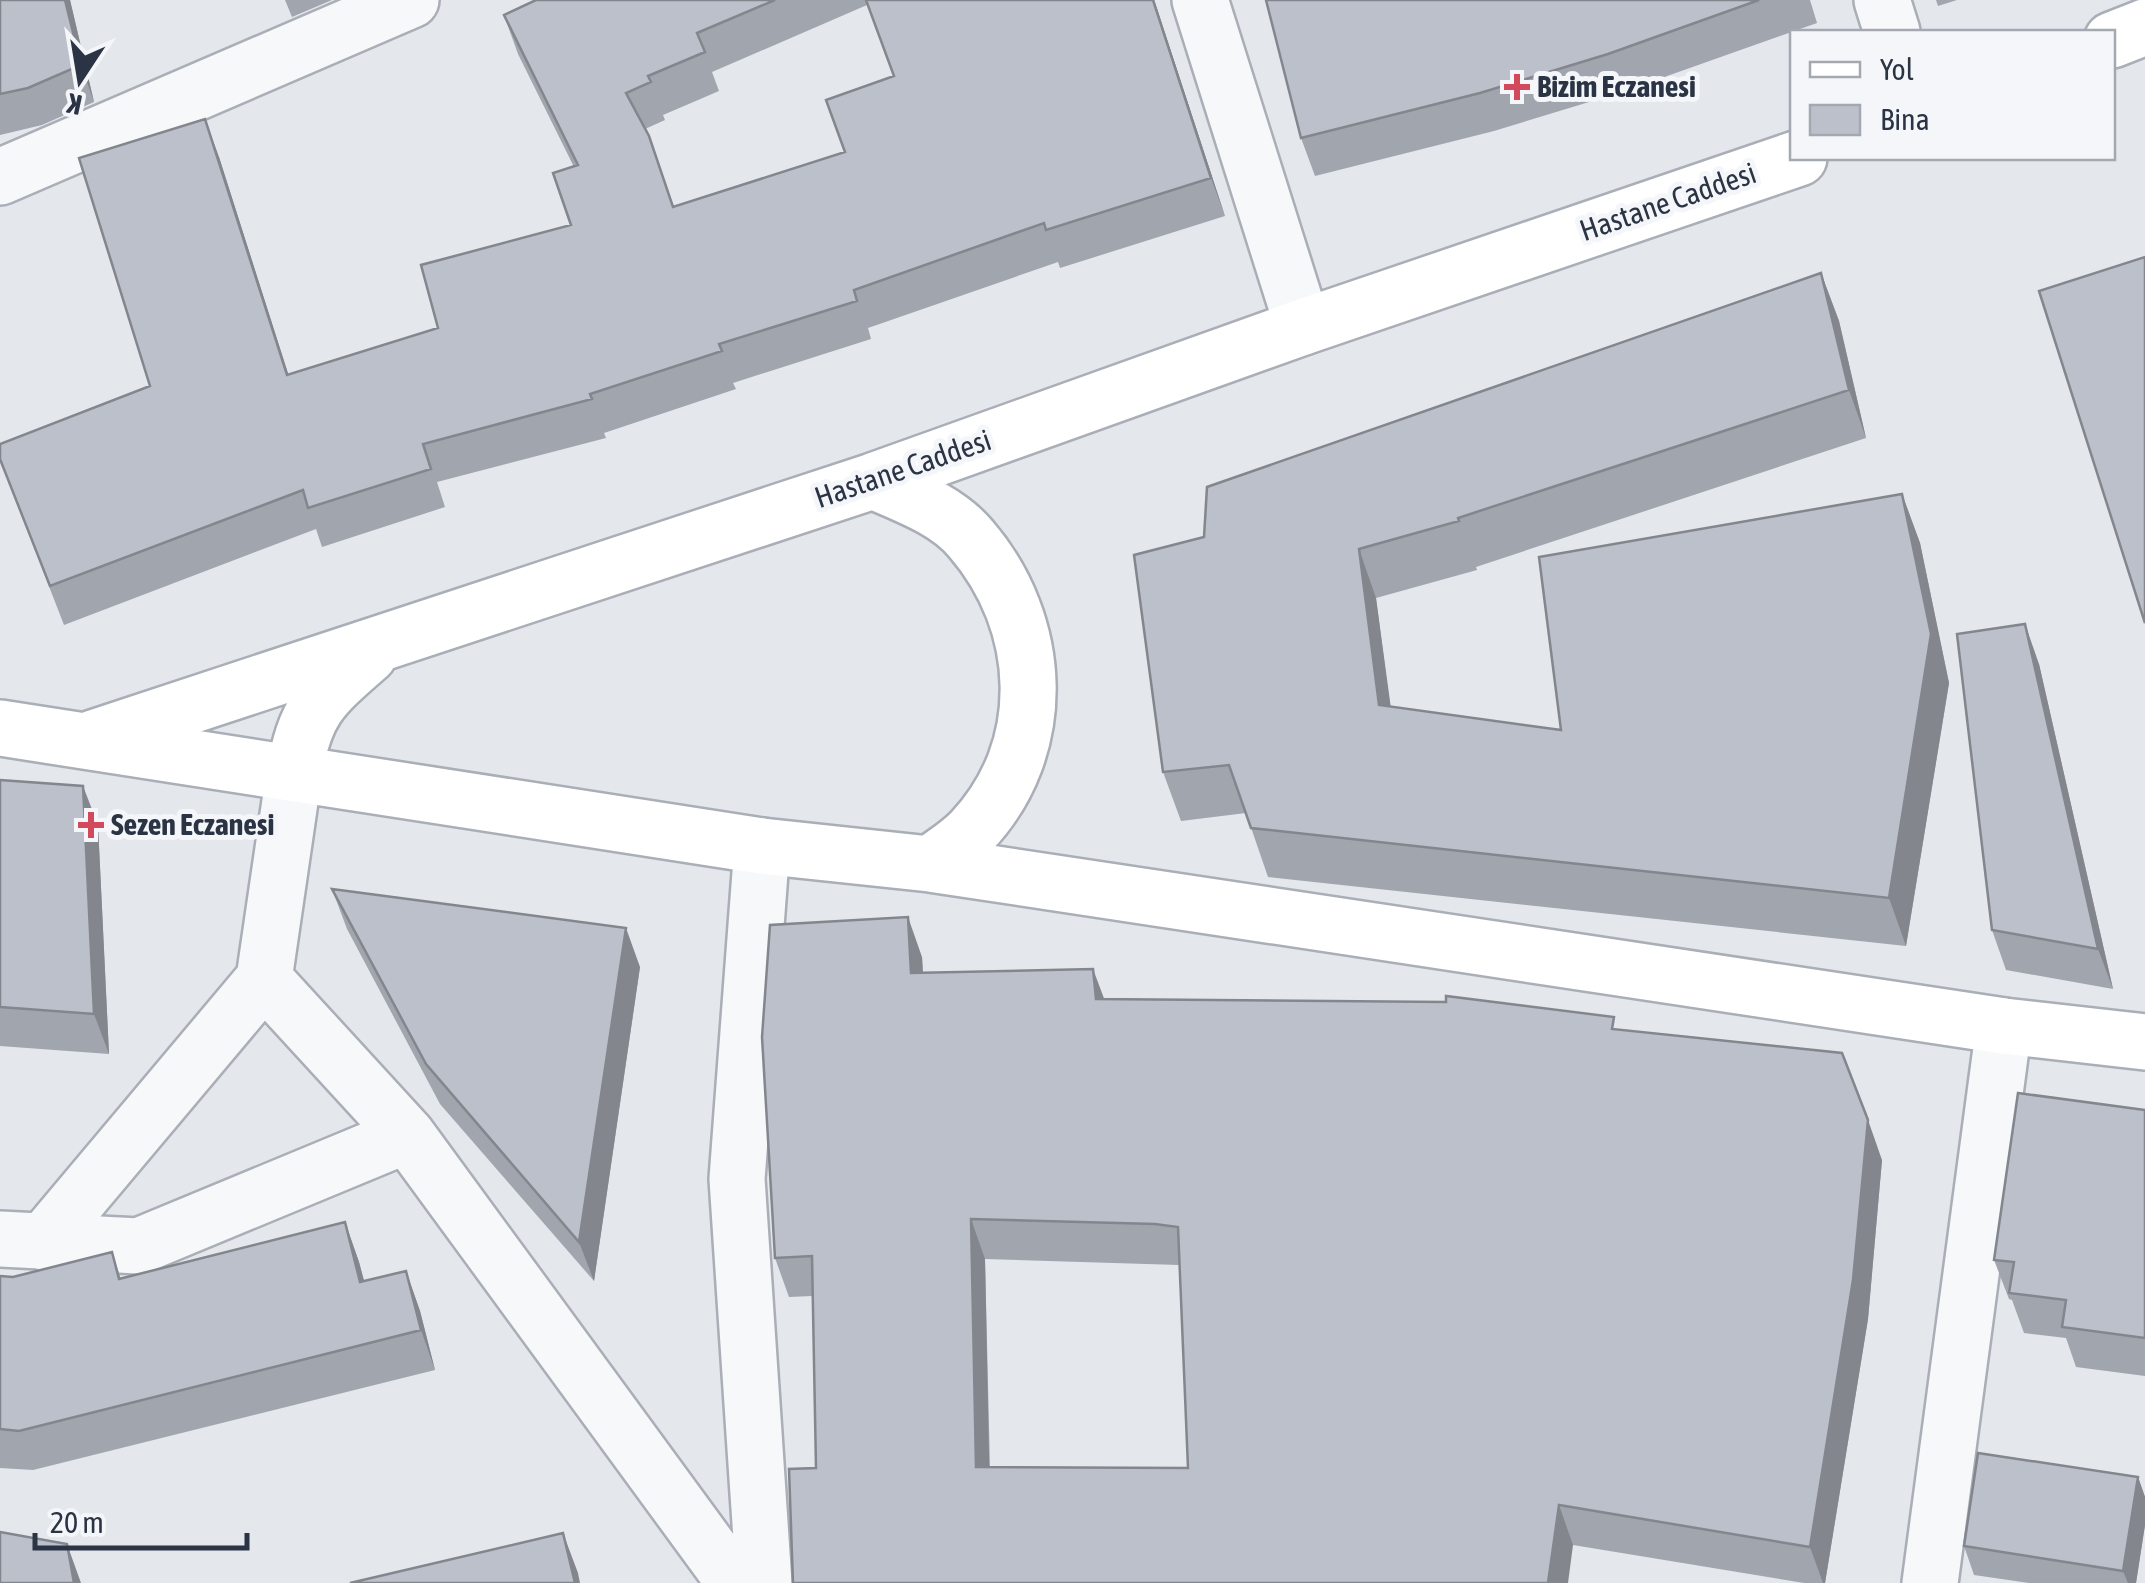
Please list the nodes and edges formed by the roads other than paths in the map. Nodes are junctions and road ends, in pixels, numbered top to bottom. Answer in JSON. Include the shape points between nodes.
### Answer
{"nodes":[{"id":1,"x":411,"y":0,"type":"edge"},
{"id":2,"x":1200,"y":0,"type":"edge"},
{"id":3,"x":1882,"y":0,"type":"edge"},
{"id":4,"x":2145,"y":27,"type":"edge"},
{"id":5,"x":1891,"y":30,"type":"edge"},
{"id":6,"x":2115,"y":39,"type":"edge"},
{"id":7,"x":1793,"y":160,"type":"edge"},
{"id":8,"x":0,"y":177,"type":"edge"},
{"id":9,"x":1303,"y":327,"type":"junction"},
{"id":10,"x":873,"y":481,"type":"junction"},
{"id":11,"x":382,"y":643,"type":"junction"},
{"id":12,"x":0,"y":728,"type":"edge"},
{"id":13,"x":86,"y":741,"type":"junction"},
{"id":14,"x":294,"y":774,"type":"junction"},
{"id":15,"x":762,"y":846,"type":"junction"},
{"id":16,"x":930,"y":864,"type":"junction"},
{"id":17,"x":264,"y":979,"type":"junction"},
{"id":18,"x":2004,"y":1026,"type":"junction"},
{"id":19,"x":2145,"y":1042,"type":"edge"},
{"id":20,"x":407,"y":1135,"type":"junction"},
{"id":21,"x":22,"y":1240,"type":"edge"},
{"id":22,"x":735,"y":1583,"type":"edge"},
{"id":23,"x":764,"y":1583,"type":"edge"},
{"id":24,"x":1930,"y":1583,"type":"edge"}],
"edges":[{"from":1,"to":8,"type":"street"},
{"from":2,"to":9,"type":"street"},
{"from":3,"to":5,"type":"street"},
{"from":4,"to":6,"type":"main road"},
{"from":7,"to":9,"type":"main road","name":"Hastane Caddesi"},
{"from":9,"to":10,"type":"main road","name":"Hastane Caddesi"},
{"from":10,"to":11,"type":"main road","name":"Hastane Caddesi"},
{"from":10,"to":16,"type":"main road","via":[[927,505],[970,537],[1006,590],[1022,632],[1030,690],[1021,750],[971,832]]},
{"from":11,"to":13,"type":"main road","name":"Hastane Caddesi"},
{"from":11,"to":14,"type":"main road","via":[[312,710]]},
{"from":12,"to":13,"type":"main road","name":"Hastane Caddesi"},
{"from":13,"to":14,"type":"main road"},
{"from":14,"to":15,"type":"main road"},
{"from":14,"to":17,"type":"street"},
{"from":15,"to":16,"type":"main road"},
{"from":15,"to":23,"type":"street","via":[[737,1179]]},
{"from":16,"to":18,"type":"main road"},
{"from":17,"to":20,"type":"street"},
{"from":17,"to":21,"type":"street"},
{"from":18,"to":19,"type":"main road"},
{"from":18,"to":24,"type":"street"},
{"from":20,"to":21,"type":"street","via":[[139,1246]]},
{"from":20,"to":22,"type":"street"}]}
